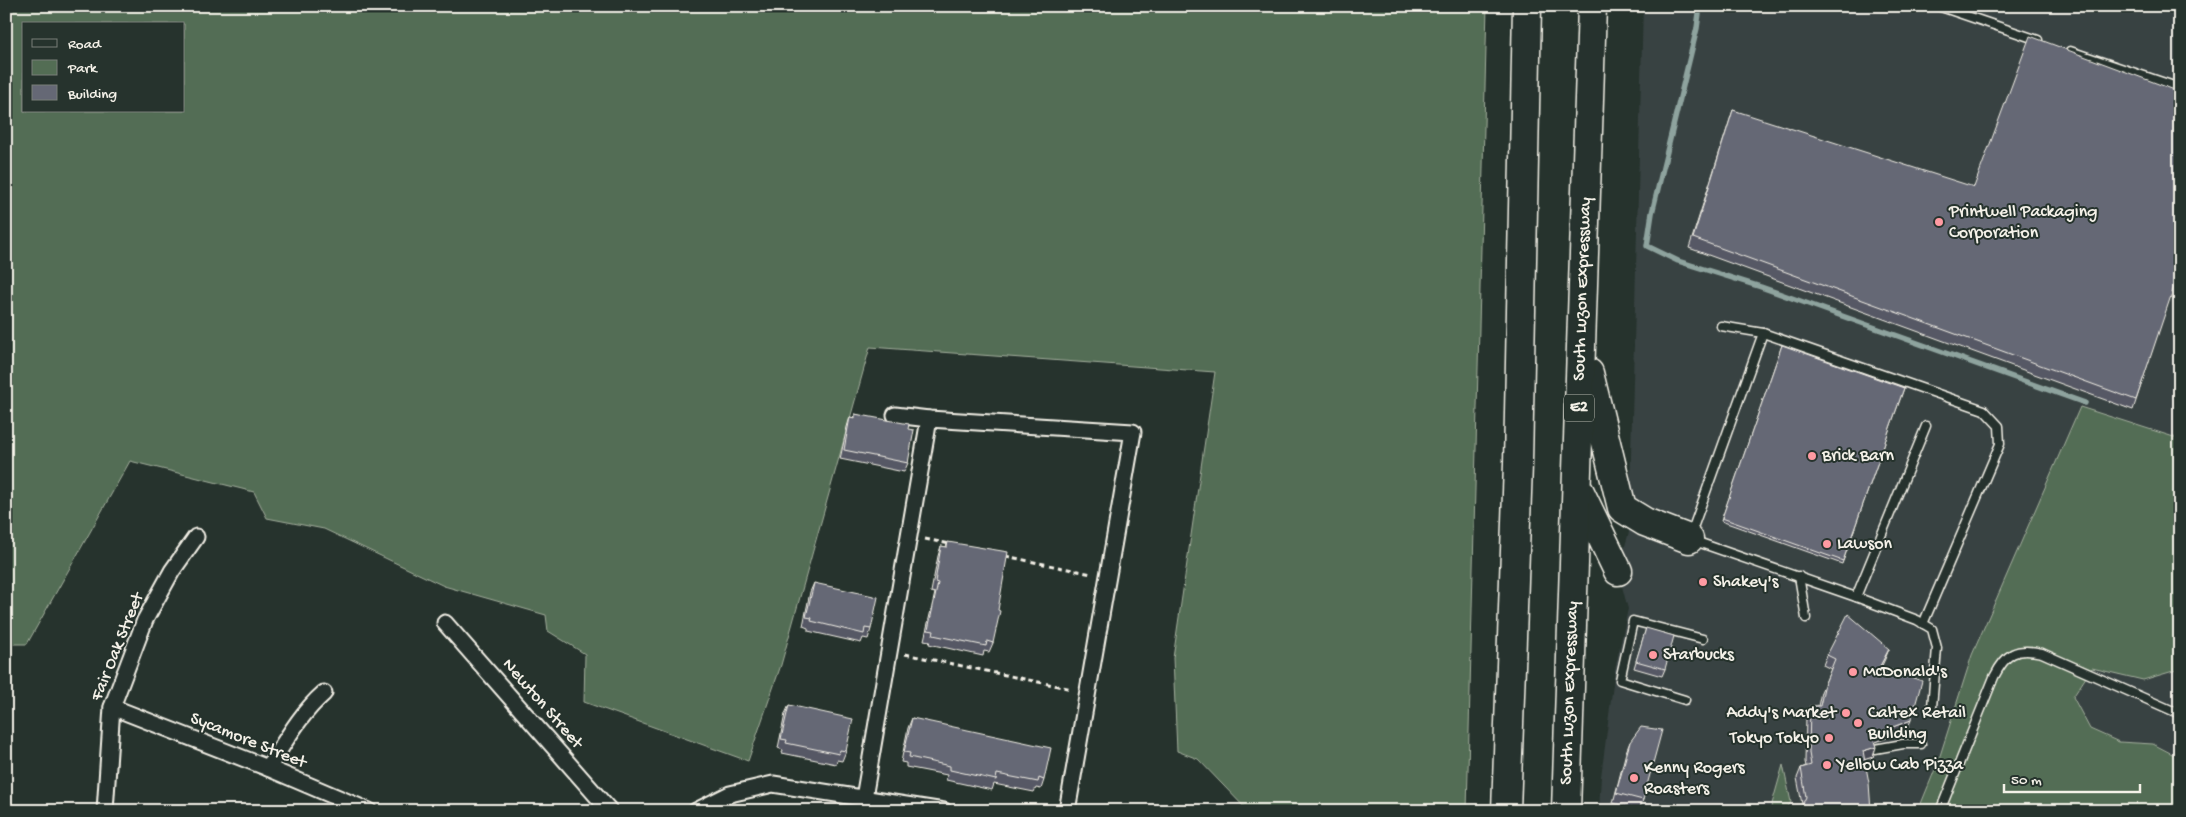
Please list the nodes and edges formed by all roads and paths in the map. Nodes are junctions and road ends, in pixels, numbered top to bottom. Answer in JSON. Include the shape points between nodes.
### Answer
{"nodes":[{"id":1,"x":1527,"y":6,"type":"edge"},
{"id":2,"x":1592,"y":6,"type":"edge"},
{"id":3,"x":1938,"y":6,"type":"edge"},
{"id":4,"x":2049,"y":44,"type":"edge"},
{"id":5,"x":2059,"y":47,"type":"edge"},
{"id":6,"x":2180,"y":88,"type":"edge"},
{"id":7,"x":1721,"y":326,"type":"dead end"},
{"id":8,"x":1763,"y":333,"type":"junction"},
{"id":9,"x":1580,"y":336,"type":"junction"},
{"id":10,"x":894,"y":415,"type":"dead end"},
{"id":11,"x":929,"y":419,"type":"junction"},
{"id":12,"x":1926,"y":426,"type":"dead end"},
{"id":13,"x":1577,"y":486,"type":"junction"},
{"id":14,"x":910,"y":535,"type":"junction"},
{"id":15,"x":196,"y":538,"type":"dead end"},
{"id":16,"x":1689,"y":539,"type":"junction"},
{"id":17,"x":957,"y":546,"type":"edge"},
{"id":18,"x":1004,"y":556,"type":"edge"},
{"id":19,"x":1618,"y":571,"type":"dead end"},
{"id":20,"x":1799,"y":576,"type":"junction"},
{"id":21,"x":1108,"y":578,"type":"junction"},
{"id":22,"x":1856,"y":596,"type":"junction"},
{"id":23,"x":1806,"y":618,"type":"dead end"},
{"id":24,"x":445,"y":623,"type":"dead end"},
{"id":25,"x":1923,"y":624,"type":"junction"},
{"id":26,"x":1703,"y":639,"type":"dead end"},
{"id":27,"x":891,"y":651,"type":"junction"},
{"id":28,"x":1088,"y":692,"type":"junction"},
{"id":29,"x":324,"y":693,"type":"dead end"},
{"id":30,"x":1685,"y":700,"type":"dead end"},
{"id":31,"x":112,"y":707,"type":"junction"},
{"id":32,"x":1932,"y":707,"type":"dead end"},
{"id":33,"x":2180,"y":714,"type":"edge"},
{"id":34,"x":1920,"y":744,"type":"dead end"},
{"id":35,"x":1874,"y":749,"type":"edge"},
{"id":36,"x":268,"y":768,"type":"junction"},
{"id":37,"x":864,"y":798,"type":"junction"},
{"id":38,"x":105,"y":811,"type":"edge"},
{"id":39,"x":369,"y":811,"type":"edge"},
{"id":40,"x":610,"y":811,"type":"edge"},
{"id":41,"x":696,"y":811,"type":"edge"},
{"id":42,"x":944,"y":811,"type":"edge"},
{"id":43,"x":1067,"y":811,"type":"edge"},
{"id":44,"x":1506,"y":811,"type":"edge"},
{"id":45,"x":1566,"y":811,"type":"edge"},
{"id":46,"x":1940,"y":811,"type":"edge"}],
"edges":[{"from":1,"to":44,"type":"highway","via":[[1518,464]]},
{"from":2,"to":9,"type":"highway","name":"South Luzon Expressway","number":"E2"},
{"from":3,"to":4,"type":"lane"},
{"from":5,"to":6,"type":"lane"},
{"from":7,"to":8,"type":"lane"},
{"from":8,"to":16,"type":"lane"},
{"from":8,"to":25,"type":"lane","via":[[1984,410],[1999,426],[2000,444]]},
{"from":9,"to":13,"type":"highway","name":"South Luzon Expressway","number":"E2"},
{"from":9,"to":16,"type":"highway","via":[[1622,508],[1644,522]]},
{"from":10,"to":11,"type":"street"},
{"from":11,"to":14,"type":"street"},
{"from":11,"to":21,"type":"street","via":[[1133,432]]},
{"from":12,"to":22,"type":"lane"},
{"from":13,"to":19,"type":"highway"},
{"from":13,"to":45,"type":"highway","name":"South Luzon Expressway","number":"E2"},
{"from":14,"to":17,"type":"path"},
{"from":14,"to":27,"type":"street"},
{"from":15,"to":31,"type":"street","name":"Fair Oak Street","via":[[172,571],[145,620]]},
{"from":16,"to":20,"type":"lane"},
{"from":18,"to":21,"type":"path"},
{"from":20,"to":22,"type":"lane"},
{"from":20,"to":23,"type":"lane"},
{"from":21,"to":28,"type":"street"},
{"from":22,"to":25,"type":"lane"},
{"from":24,"to":40,"type":"street","name":"Newton Street"},
{"from":25,"to":32,"type":"lane","via":[[1932,629],[1937,648]]},
{"from":26,"to":30,"type":"lane","via":[[1633,621],[1620,680]]},
{"from":27,"to":28,"type":"path"},
{"from":27,"to":37,"type":"street"},
{"from":28,"to":43,"type":"street"},
{"from":29,"to":36,"type":"street","via":[[311,704]]},
{"from":31,"to":36,"type":"street","name":"Sycamore Street"},
{"from":31,"to":38,"type":"street","name":"Fair Oak Street"},
{"from":33,"to":46,"type":"lane","via":[[2042,653],[2030,650],[2014,652],[2002,662],[1994,677]]},
{"from":34,"to":35,"type":"lane"},
{"from":36,"to":39,"type":"street","name":"Sycamore Street"},
{"from":37,"to":41,"type":"street","via":[[773,784],[730,794]]},
{"from":37,"to":42,"type":"street"}]}
